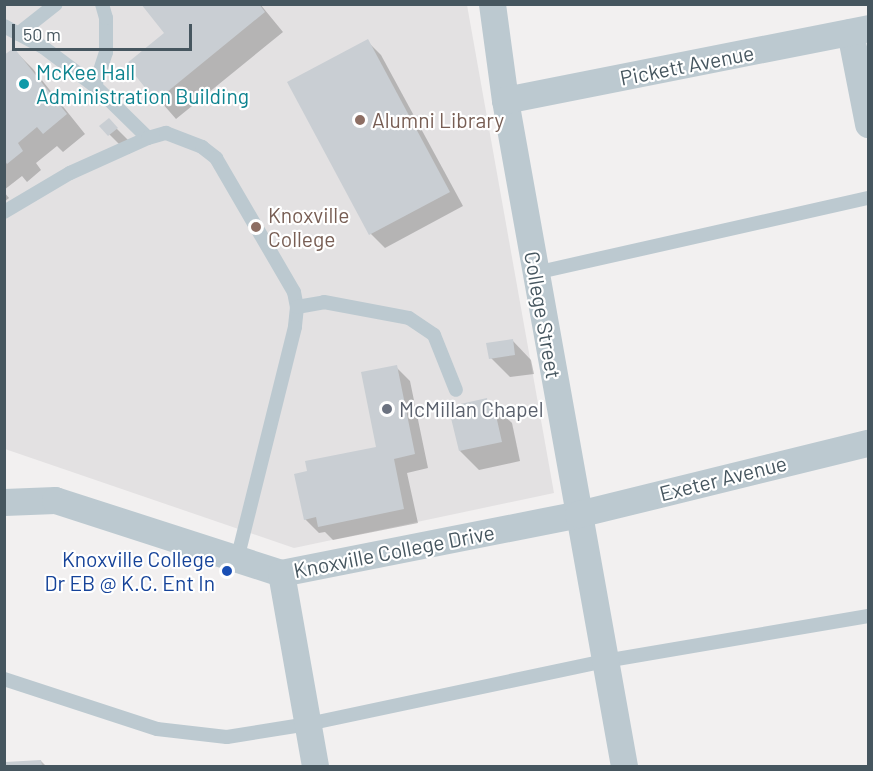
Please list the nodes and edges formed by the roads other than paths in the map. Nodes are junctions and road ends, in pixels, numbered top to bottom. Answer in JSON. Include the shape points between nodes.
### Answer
{"nodes":[{"id":1,"x":56,"y":4,"type":"edge"},
{"id":2,"x":102,"y":4,"type":"edge"},
{"id":3,"x":492,"y":4,"type":"edge"},
{"id":4,"x":4,"y":26,"type":"edge"},
{"id":5,"x":859,"y":30,"type":"edge"},
{"id":6,"x":18,"y":34,"type":"junction"},
{"id":7,"x":94,"y":86,"type":"junction"},
{"id":8,"x":505,"y":100,"type":"junction"},
{"id":9,"x":868,"y":124,"type":"edge"},
{"id":10,"x":148,"y":138,"type":"junction"},
{"id":11,"x":868,"y":198,"type":"edge"},
{"id":12,"x":4,"y":212,"type":"edge"},
{"id":13,"x":535,"y":273,"type":"junction"},
{"id":14,"x":297,"y":307,"type":"junction"},
{"id":15,"x":456,"y":390,"type":"dead end"},
{"id":16,"x":868,"y":443,"type":"edge"},
{"id":17,"x":4,"y":502,"type":"edge"},
{"id":18,"x":578,"y":514,"type":"junction"},
{"id":19,"x":237,"y":559,"type":"junction"},
{"id":20,"x":281,"y":573,"type":"junction"},
{"id":21,"x":868,"y":616,"type":"edge"},
{"id":22,"x":605,"y":661,"type":"junction"},
{"id":23,"x":4,"y":679,"type":"edge"},
{"id":24,"x":308,"y":724,"type":"junction"},
{"id":25,"x":315,"y":766,"type":"edge"},
{"id":26,"x":624,"y":766,"type":"edge"}],
"edges":[{"from":1,"to":6,"type":"lane"},
{"from":2,"to":7,"type":"lane","via":[[106,52]]},
{"from":3,"to":8,"type":"street","name":"College Street"},
{"from":4,"to":6,"type":"lane"},
{"from":5,"to":8,"type":"street","name":"Pickett Avenue"},
{"from":5,"to":9,"type":"street"},
{"from":6,"to":7,"type":"lane","via":[[43,47]]},
{"from":7,"to":10,"type":"lane"},
{"from":8,"to":13,"type":"street","name":"College Street"},
{"from":10,"to":12,"type":"lane","via":[[70,173]]},
{"from":10,"to":14,"type":"lane","via":[[166,133],[202,147],[216,158],[294,292]]},
{"from":11,"to":13,"type":"lane"},
{"from":13,"to":18,"type":"street","name":"College Street"},
{"from":14,"to":15,"type":"lane","via":[[324,302],[410,318],[434,334]]},
{"from":14,"to":19,"type":"lane"},
{"from":16,"to":18,"type":"street","name":"Exeter Avenue"},
{"from":17,"to":19,"type":"street","name":"Knoxville College Drive","via":[[55,500]]},
{"from":18,"to":20,"type":"street","name":"Knoxville College Drive"},
{"from":18,"to":22,"type":"street","name":"College Street"},
{"from":19,"to":20,"type":"street","name":"Knoxville College Drive"},
{"from":20,"to":24,"type":"street"},
{"from":21,"to":22,"type":"lane"},
{"from":22,"to":24,"type":"lane"},
{"from":22,"to":26,"type":"street","name":"College Street"},
{"from":23,"to":24,"type":"lane","via":[[157,729],[226,737]]},
{"from":24,"to":25,"type":"street"}]}
